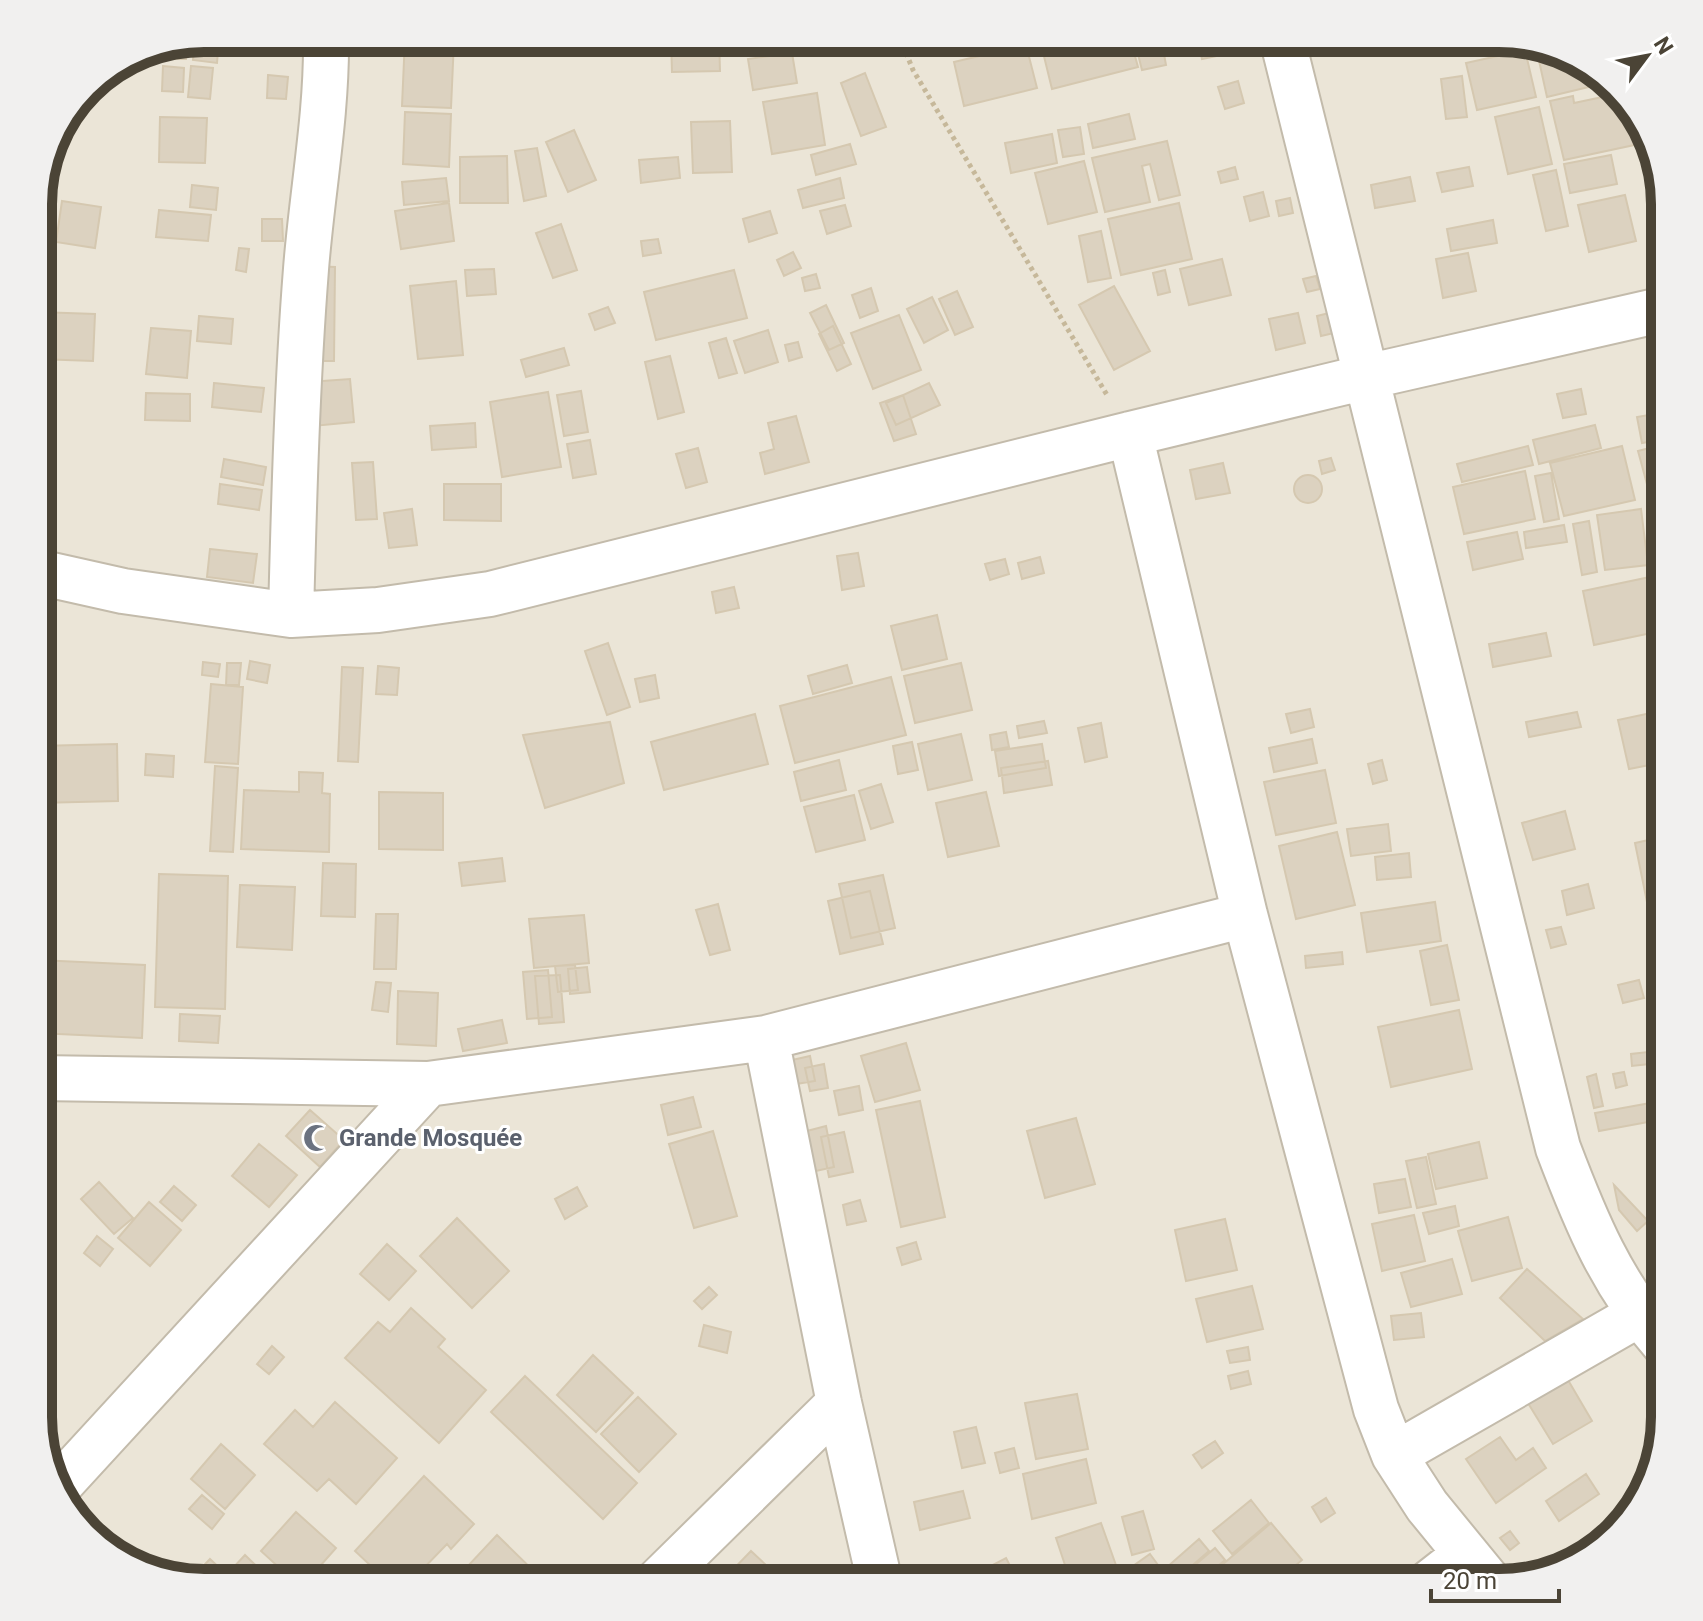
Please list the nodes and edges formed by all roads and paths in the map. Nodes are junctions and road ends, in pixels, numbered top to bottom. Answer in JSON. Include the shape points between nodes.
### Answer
{"nodes":[{"id":1,"x":326,"y":52,"type":"edge"},
{"id":2,"x":906,"y":52,"type":"edge"},
{"id":3,"x":1285,"y":52,"type":"edge"},
{"id":4,"x":1651,"y":312,"type":"edge"},
{"id":5,"x":1366,"y":377,"type":"junction"},
{"id":6,"x":1130,"y":434,"type":"junction"},
{"id":7,"x":52,"y":575,"type":"edge"},
{"id":8,"x":291,"y":615,"type":"junction"},
{"id":9,"x":1245,"y":915,"type":"junction"},
{"id":10,"x":766,"y":1038,"type":"junction"},
{"id":11,"x":52,"y":1078,"type":"edge"},
{"id":12,"x":428,"y":1084,"type":"junction"},
{"id":13,"x":1651,"y":1329,"type":"edge"},
{"id":14,"x":1651,"y":1330,"type":"edge"},
{"id":15,"x":839,"y":1403,"type":"junction"},
{"id":16,"x":1394,"y":1455,"type":"junction"},
{"id":17,"x":66,"y":1479,"type":"edge"},
{"id":18,"x":1478,"y":1568,"type":"edge"},
{"id":19,"x":670,"y":1569,"type":"edge"},
{"id":20,"x":877,"y":1569,"type":"edge"}],
"edges":[{"from":1,"to":8,"type":"street","via":[[295,436]]},
{"from":2,"to":6,"type":"path"},
{"from":3,"to":5,"type":"street"},
{"from":4,"to":5,"type":"street"},
{"from":5,"to":6,"type":"street"},
{"from":5,"to":13,"type":"street","via":[[1558,1148],[1604,1261]]},
{"from":6,"to":8,"type":"street","via":[[490,594],[378,610]]},
{"from":6,"to":9,"type":"street"},
{"from":7,"to":8,"type":"street"},
{"from":9,"to":10,"type":"street"},
{"from":9,"to":16,"type":"street","via":[[1376,1409]]},
{"from":10,"to":12,"type":"street"},
{"from":10,"to":15,"type":"street"},
{"from":11,"to":12,"type":"street"},
{"from":12,"to":17,"type":"street"},
{"from":14,"to":16,"type":"street"},
{"from":15,"to":19,"type":"street"},
{"from":15,"to":20,"type":"street"},
{"from":16,"to":18,"type":"street"}]}
